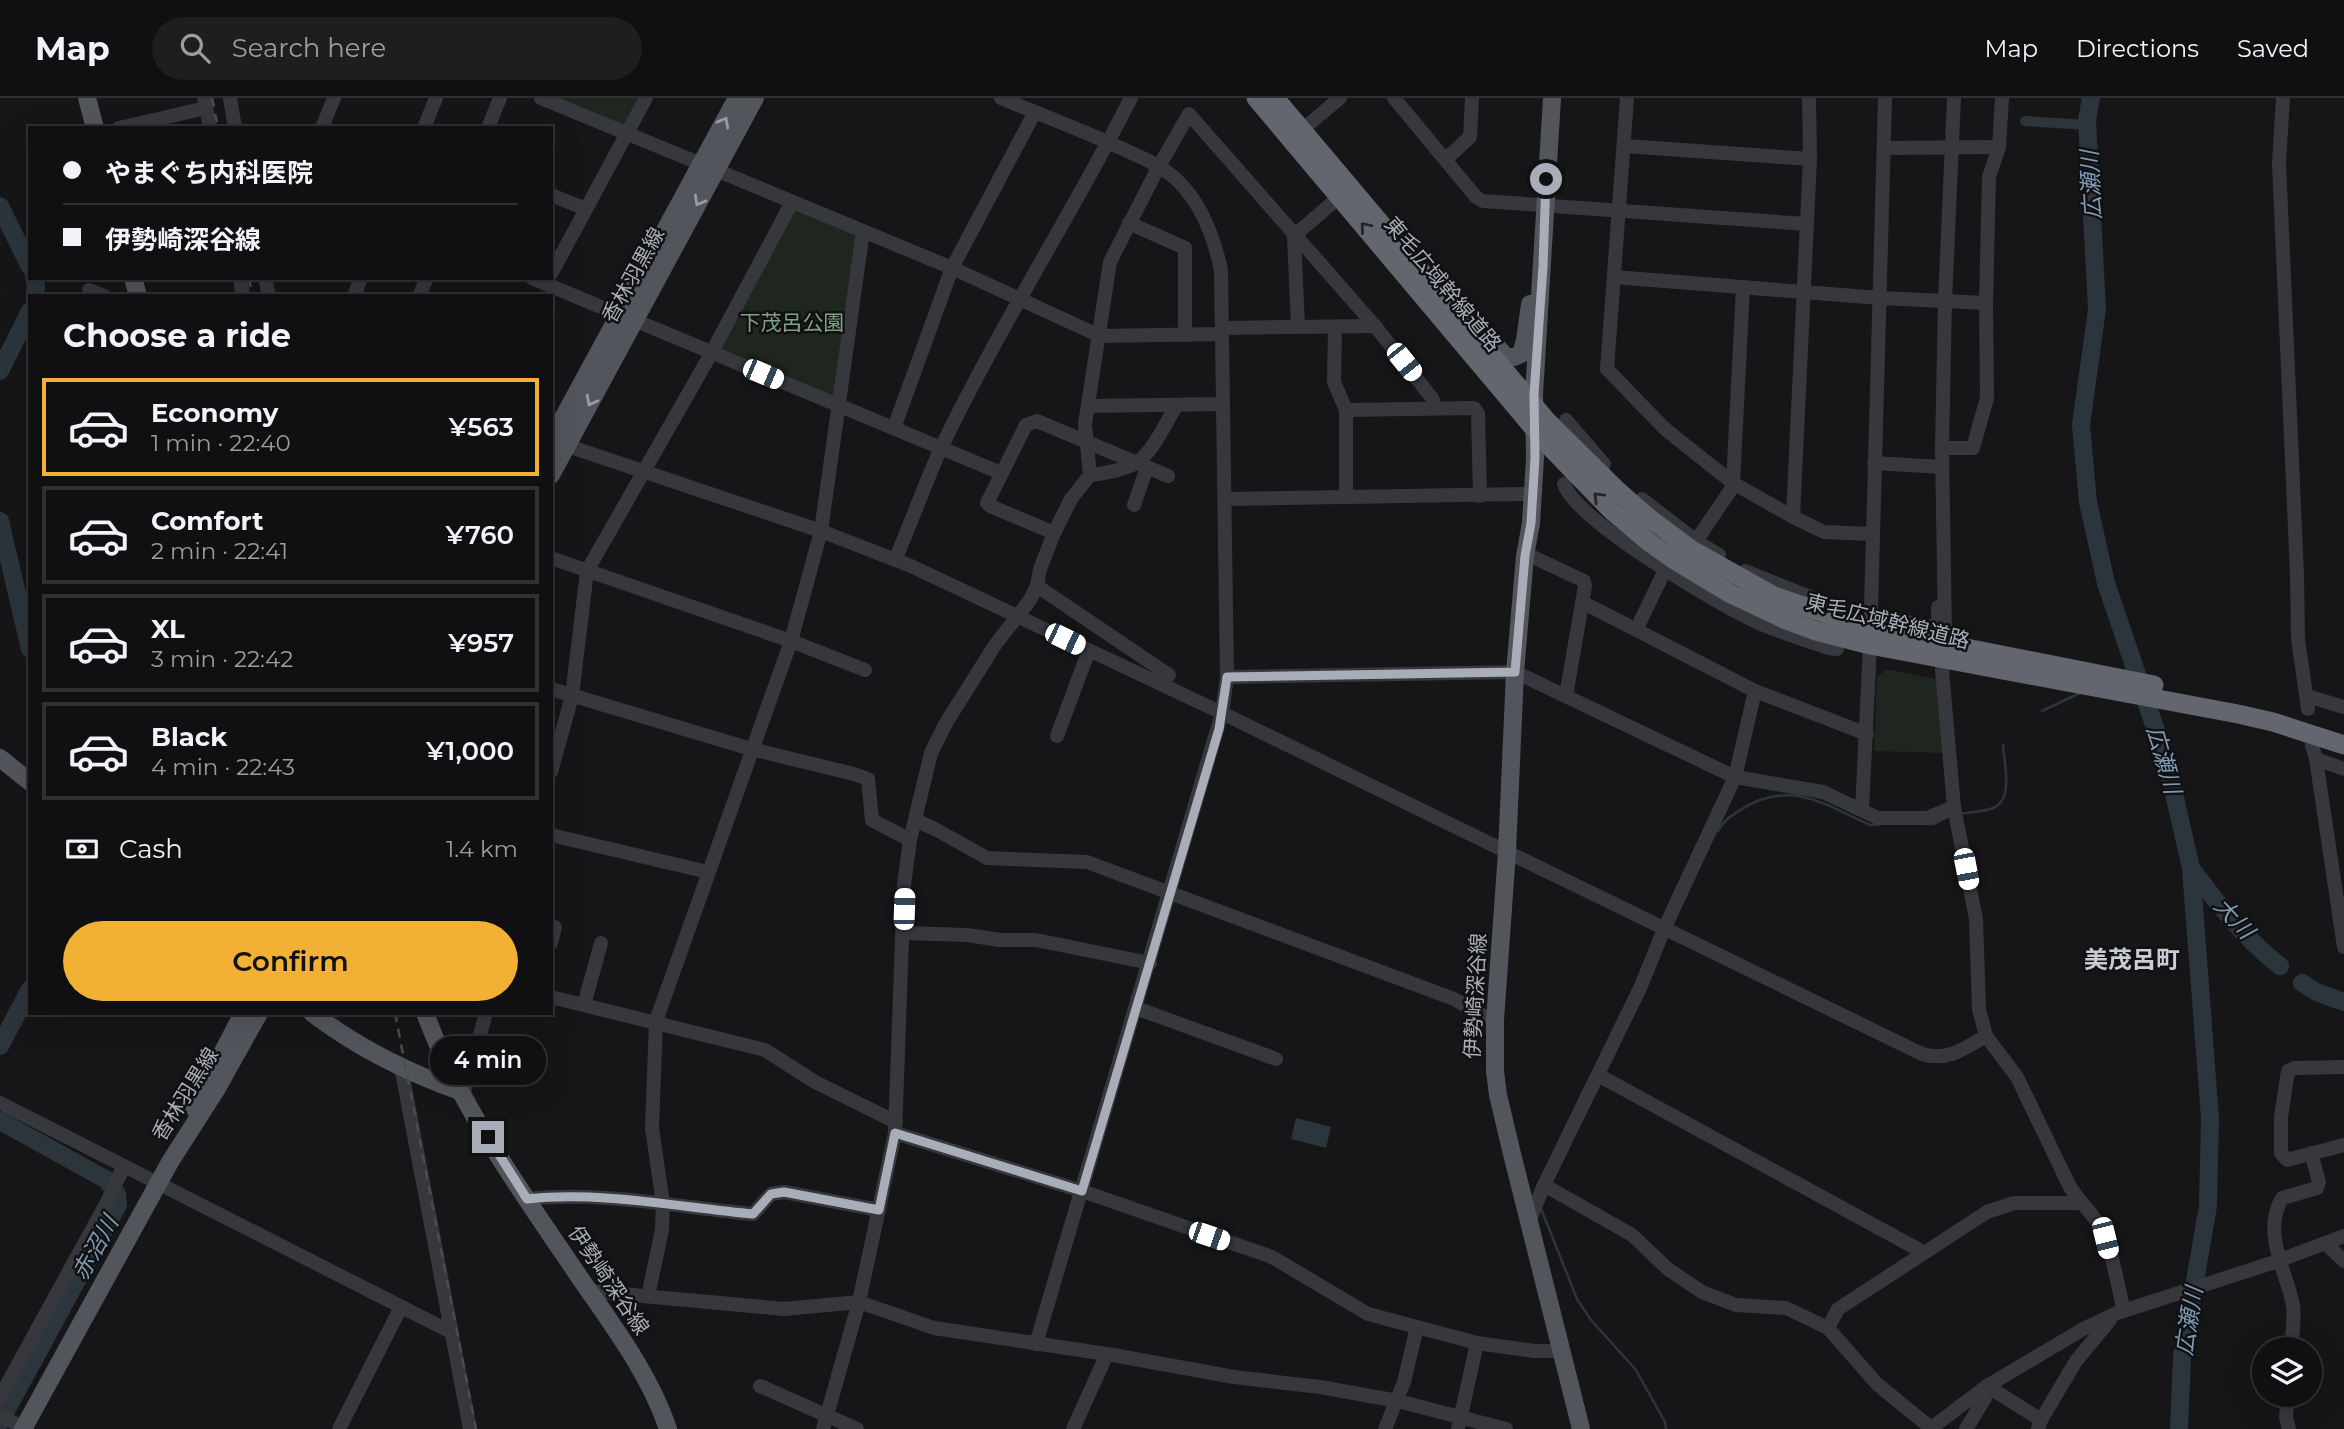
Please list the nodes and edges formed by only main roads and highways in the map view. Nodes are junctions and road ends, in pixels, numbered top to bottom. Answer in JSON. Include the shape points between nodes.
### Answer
{"nodes":[{"id":1,"x":87,"y":98,"type":"edge"},
{"id":2,"x":737,"y":98,"type":"edge"},
{"id":3,"x":755,"y":98,"type":"edge"},
{"id":4,"x":1256,"y":98,"type":"edge"},
{"id":5,"x":1275,"y":98,"type":"edge"},
{"id":6,"x":1552,"y":98,"type":"edge"},
{"id":7,"x":94,"y":126,"type":"edge"},
{"id":8,"x":709,"y":167,"type":"junction"},
{"id":9,"x":1544,"y":212,"type":"junction"},
{"id":10,"x":1530,"y":300,"type":"junction"},
{"id":11,"x":1451,"y":305,"type":"junction"},
{"id":12,"x":1531,"y":411,"type":"junction"},
{"id":13,"x":557,"y":442,"type":"edge"},
{"id":14,"x":553,"y":464,"type":"edge"},
{"id":15,"x":1525,"y":556,"type":"junction"},
{"id":16,"x":1870,"y":637,"type":"junction"},
{"id":17,"x":2195,"y":699,"type":"junction"},
{"id":18,"x":2344,"y":732,"type":"edge"},
{"id":19,"x":2344,"y":745,"type":"edge"},
{"id":20,"x":0,"y":758,"type":"edge"},
{"id":21,"x":28,"y":780,"type":"edge"},
{"id":22,"x":242,"y":1015,"type":"edge"},
{"id":23,"x":258,"y":1015,"type":"edge"},
{"id":24,"x":315,"y":1015,"type":"edge"},
{"id":25,"x":426,"y":1015,"type":"edge"},
{"id":26,"x":461,"y":1093,"type":"junction"},
{"id":27,"x":170,"y":1162,"type":"junction"},
{"id":28,"x":17,"y":1425,"type":"edge"},
{"id":29,"x":668,"y":1429,"type":"edge"},
{"id":30,"x":1581,"y":1429,"type":"edge"}],
"edges":[{"from":1,"to":7,"type":"main road"},
{"from":8,"to":2,"type":"main road","name":"香林羽黒線","one_way":true},
{"from":3,"to":8,"type":"main road","name":"香林羽黒線"},
{"from":12,"to":4,"type":"highway","name":"東毛広域幹線道路","one_way":true},
{"from":5,"to":11,"type":"highway","name":"東毛広域幹線道路"},
{"from":6,"to":9,"type":"main road"},
{"from":8,"to":13,"type":"main road","name":"香林羽黒線"},
{"from":9,"to":10,"type":"main road"},
{"from":9,"to":12,"type":"main road"},
{"from":10,"to":11,"type":"main road","via":[[1523,349],[1510,358]]},
{"from":10,"to":12,"type":"main road"},
{"from":11,"to":12,"type":"highway","name":"東毛広域幹線道路"},
{"from":12,"to":15,"type":"main road","name":"伊勢崎深谷線","via":[[1523,494]]},
{"from":12,"to":15,"type":"main road","name":"伊勢崎深谷線","via":[[1531,523]]},
{"from":12,"to":16,"type":"highway","name":"東毛広域幹線道路","via":[[1587,453],[1618,491],[1692,550],[1785,600]]},
{"from":16,"to":12,"type":"highway","name":"東毛広域幹線道路","one_way":true,"via":[[1816,631],[1731,594],[1673,559],[1630,527],[1574,472]]},
{"from":13,"to":14,"type":"main road","name":"香林羽黒線"},
{"from":15,"to":30,"type":"main road","name":"伊勢崎深谷線","via":[[1495,1071]]},
{"from":16,"to":17,"type":"highway","name":"東毛広域幹線道路"},
{"from":17,"to":18,"type":"highway","name":"東毛広域幹線道路","via":[[2274,709]]},
{"from":17,"to":19,"type":"highway","name":"東毛広域幹線道路"},
{"from":20,"to":21,"type":"main road"},
{"from":22,"to":27,"type":"main road","name":"香林羽黒線"},
{"from":23,"to":27,"type":"main road","name":"香林羽黒線"},
{"from":24,"to":26,"type":"main road","via":[[358,1046]]},
{"from":25,"to":26,"type":"main road","name":"伊勢崎深谷線"},
{"from":26,"to":29,"type":"main road","name":"伊勢崎深谷線","via":[[638,1363]]},
{"from":27,"to":28,"type":"main road","name":"香林羽黒線"}]}
